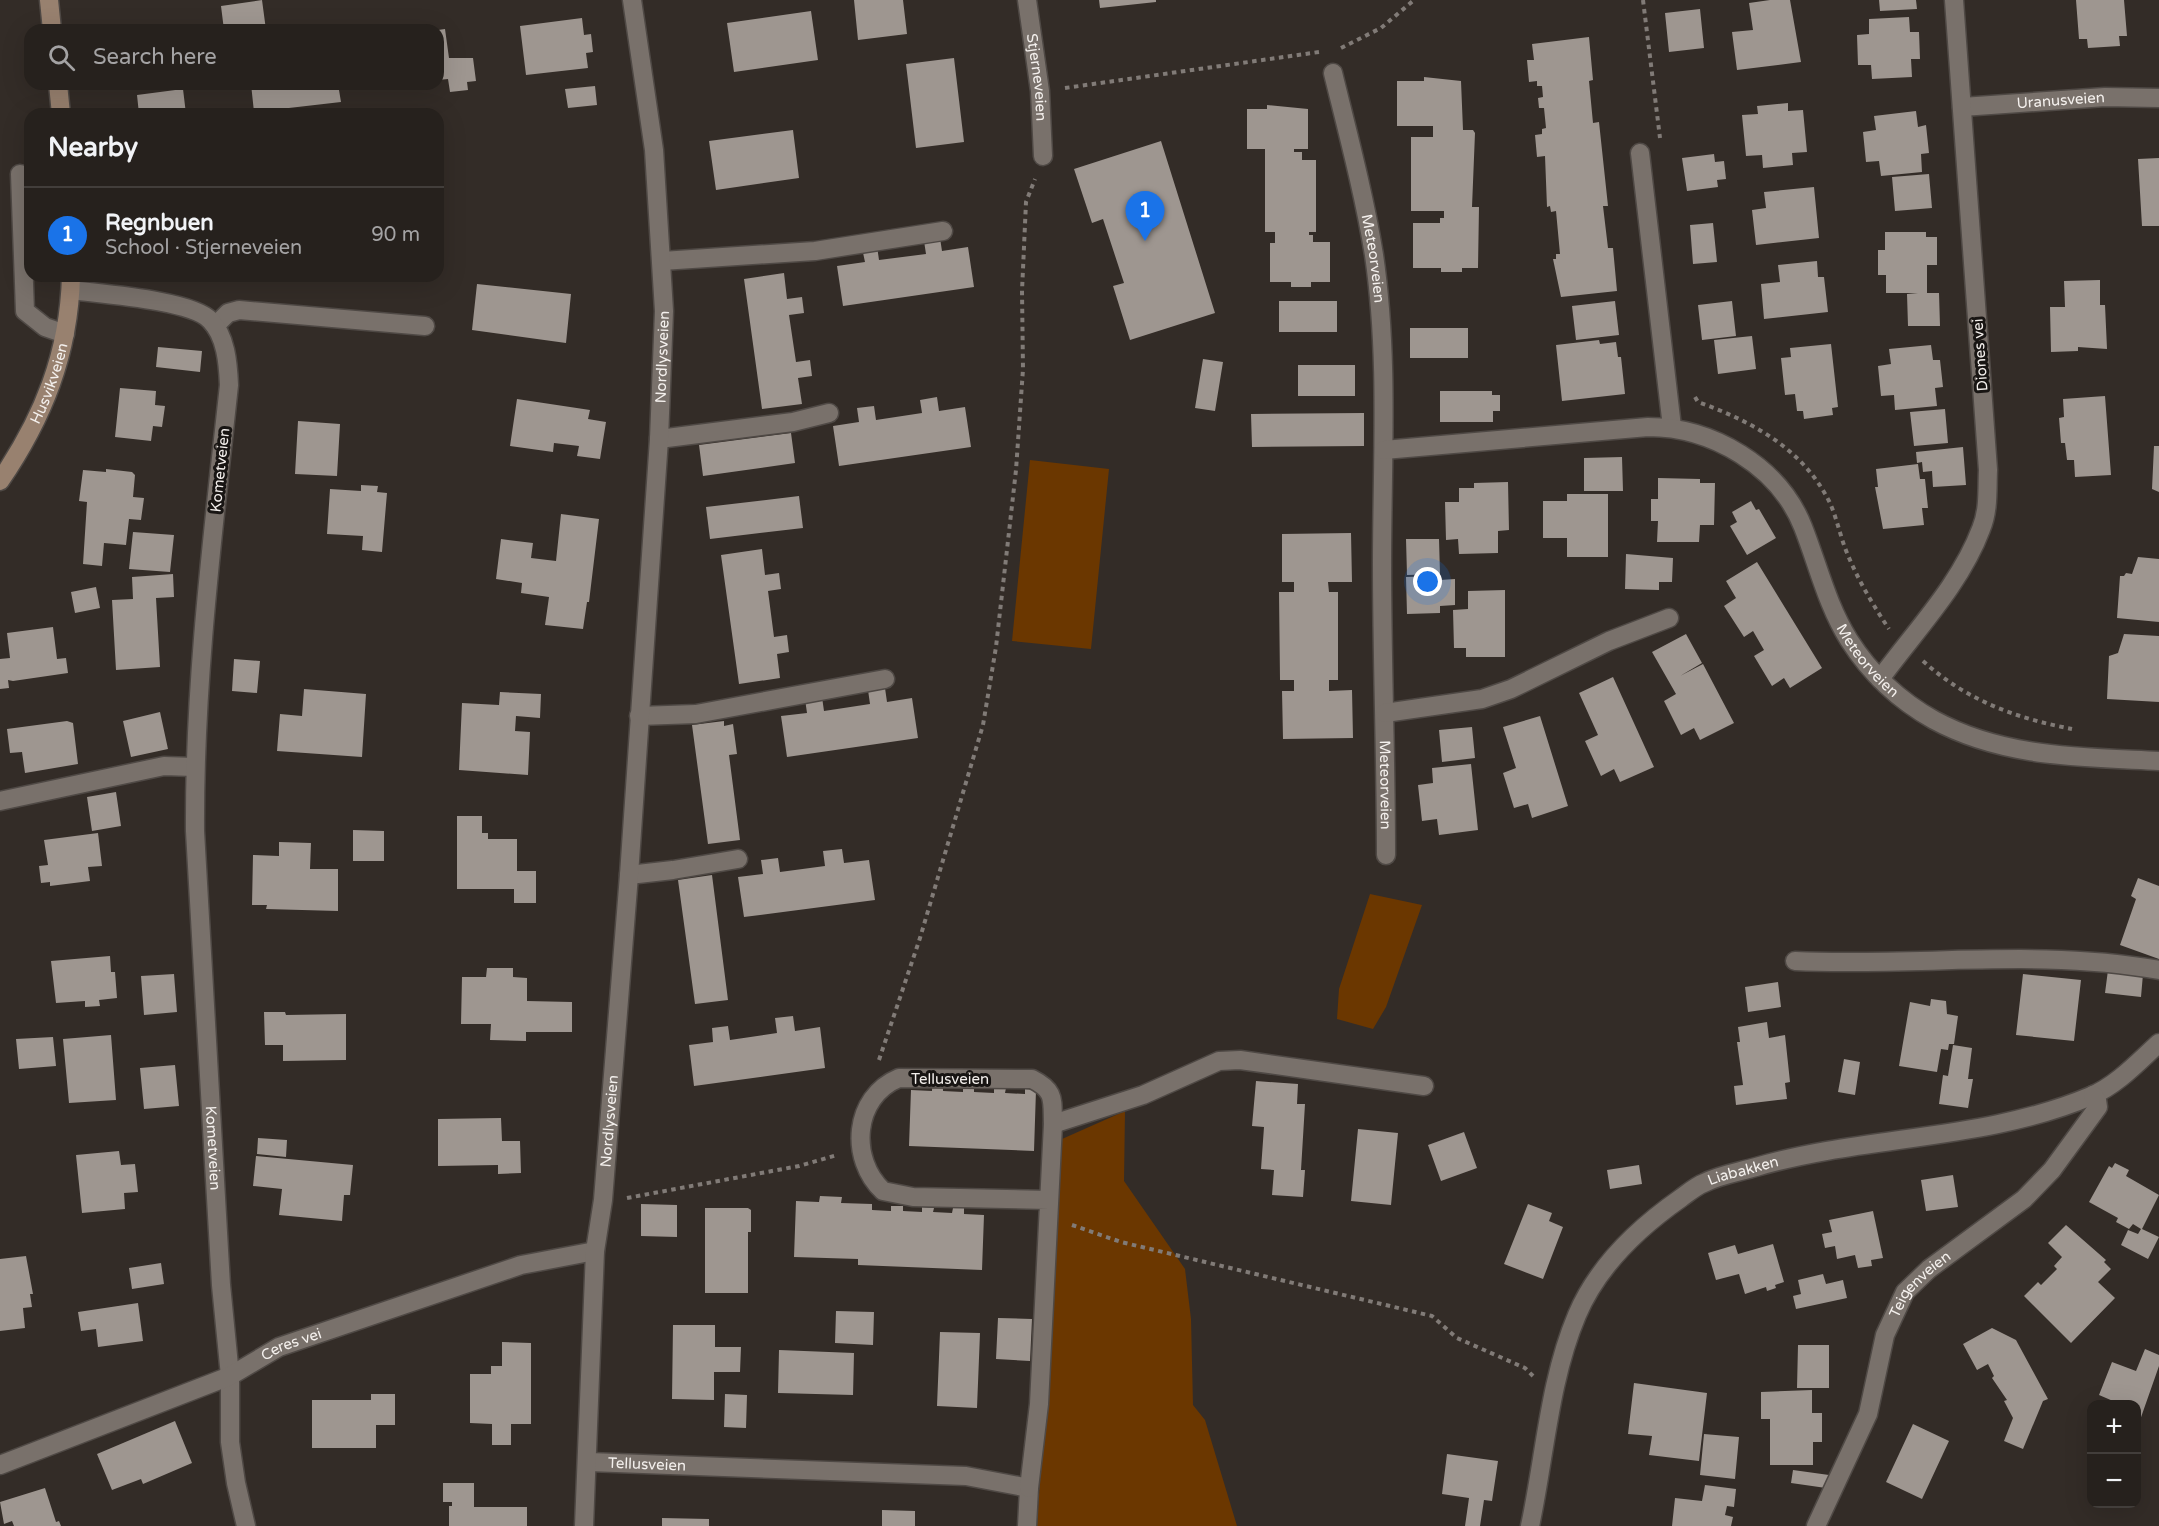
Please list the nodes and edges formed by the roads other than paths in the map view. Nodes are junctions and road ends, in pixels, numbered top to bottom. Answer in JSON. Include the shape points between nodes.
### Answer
{"nodes":[{"id":1,"x":49,"y":0,"type":"edge"},
{"id":2,"x":632,"y":0,"type":"edge"},
{"id":3,"x":1027,"y":0,"type":"edge"},
{"id":4,"x":1954,"y":0,"type":"edge"},
{"id":5,"x":51,"y":24,"type":"edge"},
{"id":6,"x":1333,"y":73,"type":"dead end"},
{"id":7,"x":59,"y":90,"type":"edge"},
{"id":8,"x":2159,"y":98,"type":"edge"},
{"id":9,"x":1962,"y":107,"type":"junction"},
{"id":10,"x":60,"y":108,"type":"edge"},
{"id":11,"x":1640,"y":153,"type":"dead end"},
{"id":12,"x":1043,"y":156,"type":"road end"},
{"id":13,"x":20,"y":174,"type":"dead end"},
{"id":14,"x":943,"y":231,"type":"dead end"},
{"id":15,"x":663,"y":261,"type":"junction"},
{"id":16,"x":71,"y":283,"type":"edge"},
{"id":17,"x":215,"y":326,"type":"junction"},
{"id":18,"x":425,"y":326,"type":"dead end"},
{"id":19,"x":65,"y":334,"type":"junction"},
{"id":20,"x":829,"y":413,"type":"dead end"},
{"id":21,"x":1672,"y":427,"type":"junction"},
{"id":22,"x":659,"y":439,"type":"junction"},
{"id":23,"x":1384,"y":450,"type":"junction"},
{"id":24,"x":0,"y":481,"type":"edge"},
{"id":25,"x":1669,"y":618,"type":"dead end"},
{"id":26,"x":885,"y":679,"type":"dead end"},
{"id":27,"x":1880,"y":679,"type":"junction"},
{"id":28,"x":1385,"y":713,"type":"junction"},
{"id":29,"x":639,"y":716,"type":"junction"},
{"id":30,"x":2159,"y":761,"type":"edge"},
{"id":31,"x":194,"y":767,"type":"junction"},
{"id":32,"x":0,"y":801,"type":"edge"},
{"id":33,"x":1386,"y":855,"type":"dead end"},
{"id":34,"x":738,"y":859,"type":"dead end"},
{"id":35,"x":629,"y":875,"type":"junction"},
{"id":36,"x":1795,"y":961,"type":"dead end"},
{"id":37,"x":2159,"y":970,"type":"edge"},
{"id":38,"x":2159,"y":1043,"type":"edge"},
{"id":39,"x":1424,"y":1086,"type":"dead end"},
{"id":40,"x":2093,"y":1095,"type":"junction"},
{"id":41,"x":1053,"y":1124,"type":"junction"},
{"id":42,"x":1048,"y":1209,"type":"junction"},
{"id":43,"x":594,"y":1251,"type":"junction"},
{"id":44,"x":230,"y":1376,"type":"junction"},
{"id":45,"x":589,"y":1462,"type":"junction"},
{"id":46,"x":0,"y":1465,"type":"edge"},
{"id":47,"x":1029,"y":1488,"type":"junction"},
{"id":48,"x":246,"y":1526,"type":"edge"},
{"id":49,"x":584,"y":1526,"type":"edge"},
{"id":50,"x":1027,"y":1526,"type":"edge"},
{"id":51,"x":1530,"y":1526,"type":"edge"},
{"id":52,"x":1816,"y":1526,"type":"edge"}],
"edges":[{"from":1,"to":5,"type":"main road"},
{"from":2,"to":15,"type":"street","name":"Nordlysveien","via":[[654,150]]},
{"from":3,"to":12,"type":"street","name":"Stjerneveien","via":[[1040,91]]},
{"from":4,"to":9,"type":"street","name":"Diones vei"},
{"from":6,"to":23,"type":"street","name":"Meteorveien","via":[[1374,255],[1380,313]]},
{"from":7,"to":10,"type":"main road"},
{"from":8,"to":9,"type":"street","name":"Uranusveien","via":[[2106,97]]},
{"from":9,"to":27,"type":"street","name":"Diones vei","via":[[1988,470],[1987,508],[1967,561]]},
{"from":11,"to":21,"type":"street"},
{"from":13,"to":19,"type":"street","via":[[25,311],[45,327]]},
{"from":14,"to":15,"type":"street","via":[[815,251]]},
{"from":15,"to":22,"type":"street","name":"Nordlysveien"},
{"from":16,"to":17,"type":"street","via":[[188,307]]},
{"from":16,"to":19,"type":"main road","name":"Husvikveien"},
{"from":17,"to":18,"type":"street","via":[[228,313],[239,310]]},
{"from":17,"to":31,"type":"street","name":"Kometveien","via":[[228,358],[229,385],[210,556]]},
{"from":19,"to":24,"type":"main road","name":"Husvikveien","via":[[48,397],[25,444]]},
{"from":20,"to":22,"type":"street"},
{"from":21,"to":23,"type":"street","name":"Meteorveien"},
{"from":21,"to":27,"type":"street","name":"Meteorveien","via":[[1730,447],[1753,461],[1777,485],[1802,525],[1826,595],[1848,638]]},
{"from":22,"to":29,"type":"street","name":"Nordlysveien"},
{"from":23,"to":28,"type":"street","name":"Meteorveien"},
{"from":25,"to":28,"type":"street","via":[[1482,699]]},
{"from":26,"to":29,"type":"street","via":[[696,714]]},
{"from":27,"to":30,"type":"street","name":"Meteorveien","via":[[1933,719],[1989,743],[2056,755]]},
{"from":28,"to":33,"type":"street","name":"Meteorveien"},
{"from":29,"to":35,"type":"street","name":"Nordlysveien"},
{"from":31,"to":32,"type":"street","via":[[164,766]]},
{"from":31,"to":44,"type":"street","name":"Kometveien","via":[[204,1007]]},
{"from":34,"to":35,"type":"street"},
{"from":35,"to":43,"type":"street","name":"Nordlysveien","via":[[603,1200]]},
{"from":36,"to":37,"type":"street","via":[[1847,964],[2074,959]]},
{"from":38,"to":40,"type":"street","name":"Liabakken","via":[[2121,1077]]},
{"from":39,"to":41,"type":"street","via":[[1240,1060],[1219,1061],[1143,1095]]},
{"from":40,"to":51,"type":"street","name":"Liabakken","via":[[2025,1119],[1811,1154],[1704,1183],[1649,1220],[1597,1278],[1578,1313],[1557,1381]]},
{"from":40,"to":52,"type":"street","name":"Teigenveien","via":[[2098,1107],[2052,1170],[2031,1192],[1929,1269],[1905,1292],[1885,1335],[1863,1428]]},
{"from":41,"to":42,"type":"street","name":"Tellusveien"},
{"from":41,"to":42,"type":"street","name":"Tellusveien","via":[[1052,1095],[1046,1086],[1032,1079],[899,1078],[884,1087],[866,1108],[859,1143],[877,1185],[892,1195]]},
{"from":42,"to":47,"type":"street","name":"Tellusveien","via":[[1039,1404]]},
{"from":43,"to":44,"type":"street","name":"Ceres vei","via":[[521,1264],[279,1347]]},
{"from":43,"to":45,"type":"street","name":"Nordlysveien"},
{"from":44,"to":46,"type":"street","name":"Ceres vei"},
{"from":44,"to":48,"type":"street","name":"Kometveien","via":[[230,1442]]},
{"from":45,"to":47,"type":"street","name":"Tellusveien","via":[[966,1476]]},
{"from":45,"to":49,"type":"street","name":"Nordlysveien"},
{"from":47,"to":50,"type":"street","name":"Tellusveien"}]}
